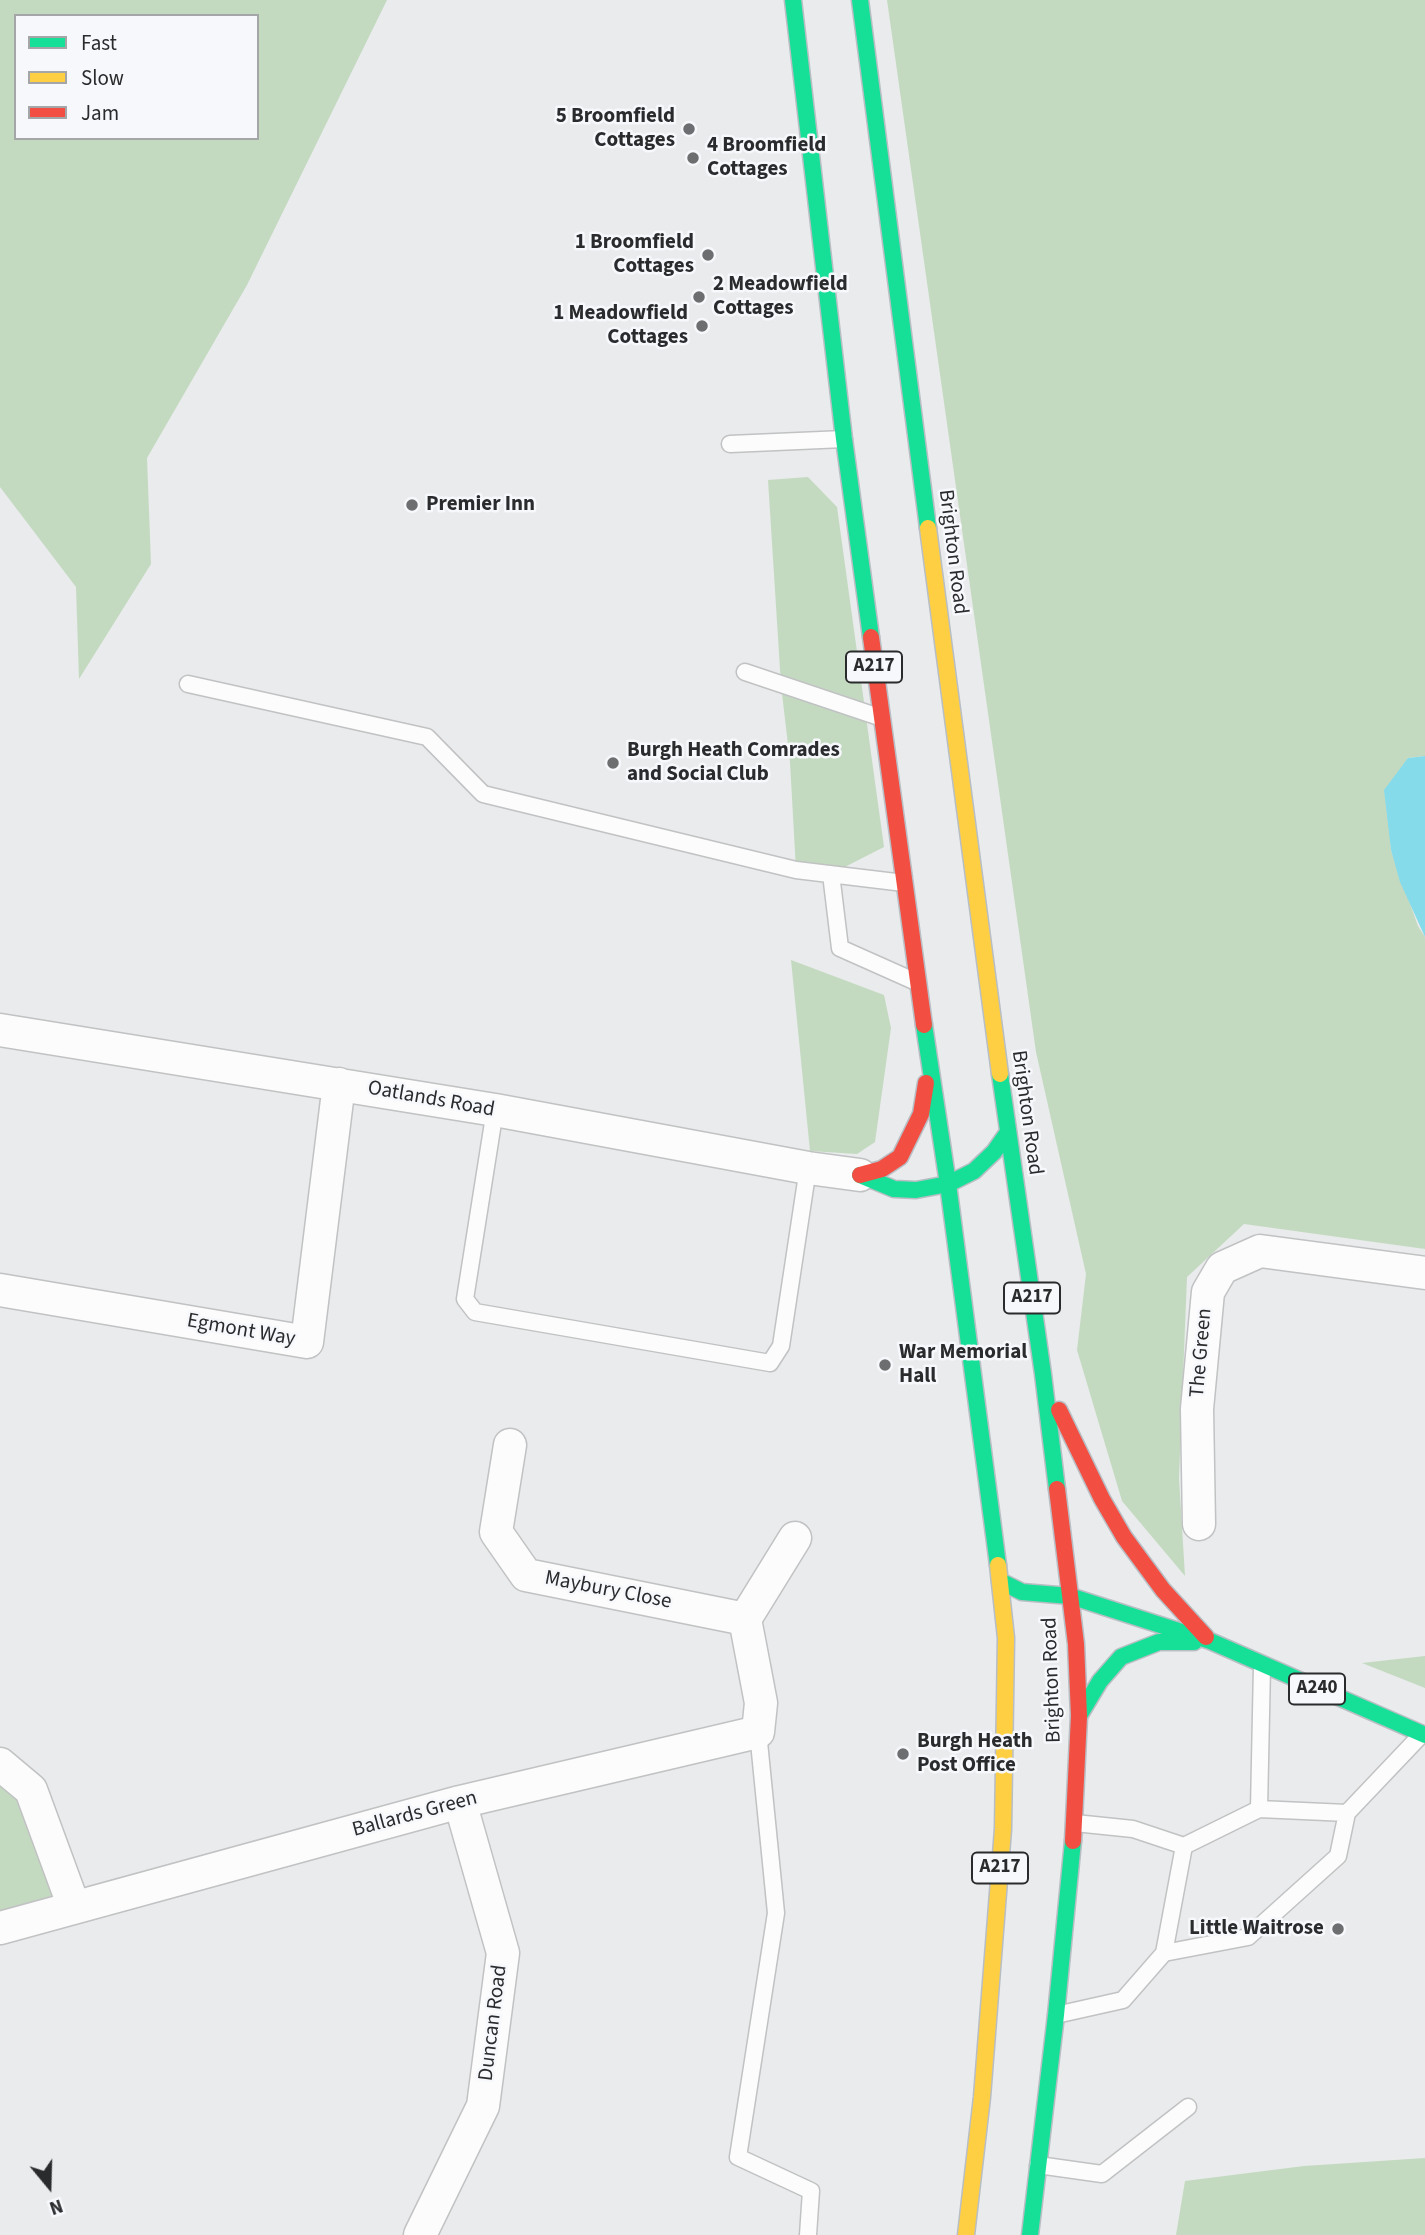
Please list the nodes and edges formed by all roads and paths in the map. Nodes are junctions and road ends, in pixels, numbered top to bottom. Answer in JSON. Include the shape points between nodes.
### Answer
{"nodes":[{"id":1,"x":793,"y":0,"type":"edge"},
{"id":2,"x":860,"y":0,"type":"edge"},
{"id":3,"x":844,"y":439,"type":"junction"},
{"id":4,"x":730,"y":444,"type":"dead end"},
{"id":5,"x":746,"y":672,"type":"dead end"},
{"id":6,"x":188,"y":684,"type":"dead end"},
{"id":7,"x":881,"y":718,"type":"junction"},
{"id":8,"x":831,"y":874,"type":"junction"},
{"id":9,"x":904,"y":883,"type":"junction"},
{"id":10,"x":917,"y":982,"type":"junction"},
{"id":11,"x":0,"y":1030,"type":"edge"},
{"id":12,"x":929,"y":1062,"type":"junction"},
{"id":13,"x":339,"y":1084,"type":"junction"},
{"id":14,"x":495,"y":1110,"type":"junction"},
{"id":15,"x":1007,"y":1132,"type":"junction"},
{"id":16,"x":808,"y":1168,"type":"junction"},
{"id":17,"x":860,"y":1175,"type":"junction"},
{"id":18,"x":948,"y":1184,"type":"junction"},
{"id":19,"x":1425,"y":1273,"type":"edge"},
{"id":20,"x":0,"y":1290,"type":"edge"},
{"id":21,"x":1043,"y":1374,"type":"junction"},
{"id":22,"x":510,"y":1445,"type":"dead end"},
{"id":23,"x":1199,"y":1524,"type":"dead end"},
{"id":24,"x":795,"y":1538,"type":"dead end"},
{"id":25,"x":1000,"y":1581,"type":"junction"},
{"id":26,"x":1070,"y":1595,"type":"junction"},
{"id":27,"x":1031,"y":1609,"type":"dead end"},
{"id":28,"x":745,"y":1619,"type":"junction"},
{"id":29,"x":1017,"y":1620,"type":"dead end"},
{"id":30,"x":1006,"y":1638,"type":"junction"},
{"id":31,"x":1210,"y":1641,"type":"junction"},
{"id":32,"x":1262,"y":1666,"type":"junction"},
{"id":33,"x":1079,"y":1716,"type":"junction"},
{"id":34,"x":758,"y":1732,"type":"junction"},
{"id":35,"x":1424,"y":1734,"type":"edge"},
{"id":36,"x":0,"y":1763,"type":"edge"},
{"id":37,"x":460,"y":1802,"type":"junction"},
{"id":38,"x":1259,"y":1809,"type":"junction"},
{"id":39,"x":1347,"y":1813,"type":"junction"},
{"id":40,"x":1075,"y":1823,"type":"junction"},
{"id":41,"x":1184,"y":1846,"type":"junction"},
{"id":42,"x":74,"y":1907,"type":"junction"},
{"id":43,"x":0,"y":1928,"type":"edge"},
{"id":44,"x":1164,"y":1953,"type":"junction"},
{"id":45,"x":1056,"y":2015,"type":"junction"},
{"id":46,"x":1188,"y":2107,"type":"dead end"},
{"id":47,"x":1038,"y":2165,"type":"junction"},
{"id":48,"x":420,"y":2235,"type":"edge"},
{"id":49,"x":808,"y":2235,"type":"edge"},
{"id":50,"x":966,"y":2235,"type":"edge"},
{"id":51,"x":1030,"y":2235,"type":"edge"}],
"edges":[{"from":1,"to":3,"type":"highway","number":"A217"},
{"from":2,"to":15,"type":"highway","name":"Brighton Road","number":"A217"},
{"from":3,"to":4,"type":"lane"},
{"from":3,"to":7,"type":"highway","number":"A217"},
{"from":5,"to":7,"type":"lane"},
{"from":6,"to":8,"type":"lane","via":[[427,737],[483,794],[796,870]]},
{"from":7,"to":9,"type":"highway","number":"A217"},
{"from":8,"to":9,"type":"lane"},
{"from":8,"to":10,"type":"lane","via":[[840,948]]},
{"from":9,"to":10,"type":"highway","number":"A217"},
{"from":10,"to":12,"type":"highway","number":"A217"},
{"from":11,"to":13,"type":"street","name":"Oatlands Road"},
{"from":12,"to":17,"type":"highway","via":[[921,1114],[900,1157],[882,1169]]},
{"from":12,"to":18,"type":"highway","number":"A217"},
{"from":13,"to":14,"type":"street","name":"Oatlands Road"},
{"from":13,"to":20,"type":"street","name":"Egmont Way","via":[[307,1342]]},
{"from":14,"to":16,"type":"street","name":"Oatlands Road"},
{"from":14,"to":16,"type":"lane","via":[[465,1299],[475,1312],[770,1363],[780,1346]]},
{"from":15,"to":18,"type":"highway","via":[[974,1171]]},
{"from":15,"to":21,"type":"highway","name":"Brighton Road","number":"A217"},
{"from":16,"to":17,"type":"street","name":"Oatlands Road"},
{"from":17,"to":18,"type":"highway","via":[[894,1189],[916,1191]]},
{"from":18,"to":25,"type":"highway","number":"A217"},
{"from":19,"to":23,"type":"street","name":"The Green","via":[[1260,1251],[1222,1268],[1208,1292],[1197,1409]]},
{"from":21,"to":26,"type":"highway","name":"Brighton Road","number":"A217"},
{"from":21,"to":31,"type":"highway","via":[[1111,1515],[1163,1590]]},
{"from":22,"to":28,"type":"street","name":"Maybury Close","via":[[496,1532],[526,1575]]},
{"from":24,"to":28,"type":"street"},
{"from":25,"to":26,"type":"highway","number":"A240","via":[[1022,1592]]},
{"from":25,"to":30,"type":"highway","number":"A217"},
{"from":26,"to":27,"type":"highway","via":[[1048,1599]]},
{"from":26,"to":31,"type":"highway","number":"A240"},
{"from":26,"to":33,"type":"highway","name":"Brighton Road","number":"A217"},
{"from":28,"to":34,"type":"street","via":[[761,1703]]},
{"from":29,"to":30,"type":"highway"},
{"from":30,"to":50,"type":"highway","number":"A217","via":[[1002,1842]]},
{"from":31,"to":32,"type":"highway","number":"A240"},
{"from":31,"to":33,"type":"highway","via":[[1159,1642],[1121,1657]]},
{"from":32,"to":35,"type":"highway","number":"A240"},
{"from":32,"to":38,"type":"lane"},
{"from":33,"to":40,"type":"highway","name":"Brighton Road","number":"A217"},
{"from":34,"to":37,"type":"street","name":"Ballards Green"},
{"from":34,"to":49,"type":"lane","via":[[776,1913],[738,2157],[811,2191]]},
{"from":35,"to":39,"type":"lane"},
{"from":36,"to":42,"type":"street","via":[[31,1790]]},
{"from":37,"to":42,"type":"street","name":"Ballards Green"},
{"from":37,"to":48,"type":"street","name":"Duncan Road","via":[[503,1953],[483,2106]]},
{"from":38,"to":39,"type":"lane"},
{"from":38,"to":41,"type":"lane"},
{"from":39,"to":44,"type":"lane","via":[[1338,1856],[1248,1937]]},
{"from":40,"to":41,"type":"lane","via":[[1133,1829]]},
{"from":40,"to":45,"type":"highway","name":"Brighton Road","number":"A217"},
{"from":41,"to":44,"type":"lane"},
{"from":42,"to":43,"type":"street","name":"Ballards Green"},
{"from":44,"to":45,"type":"lane","via":[[1123,2000]]},
{"from":45,"to":47,"type":"highway","name":"Brighton Road","number":"A217"},
{"from":46,"to":47,"type":"lane","via":[[1102,2174]]},
{"from":47,"to":51,"type":"highway","name":"Brighton Road","number":"A217"}]}
